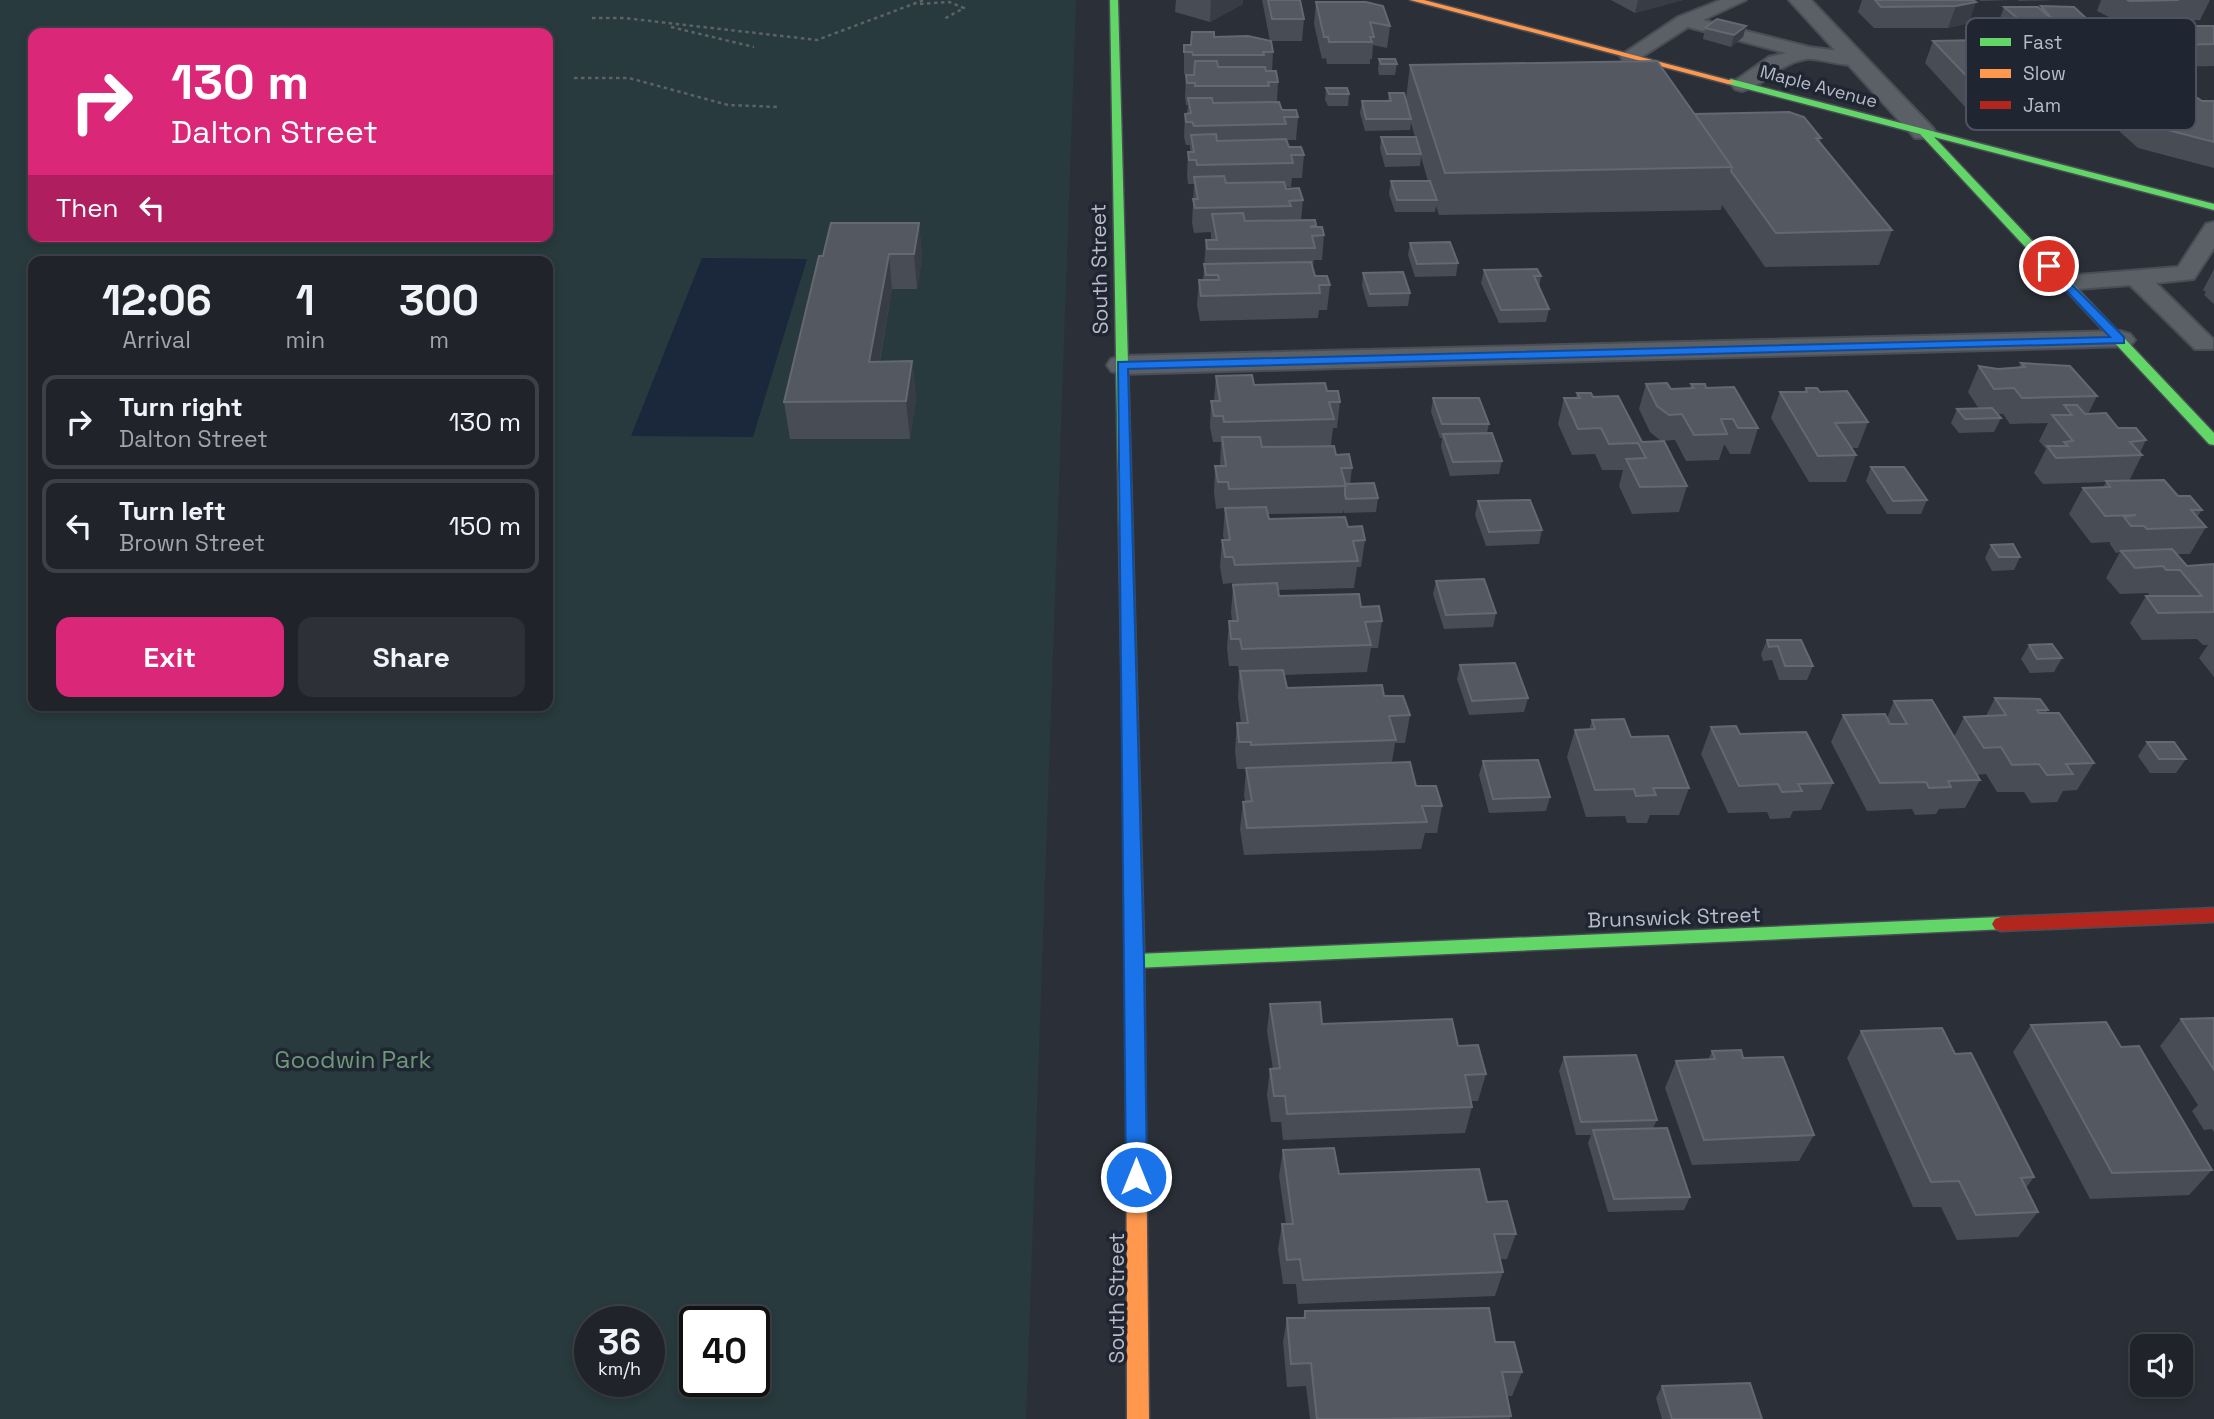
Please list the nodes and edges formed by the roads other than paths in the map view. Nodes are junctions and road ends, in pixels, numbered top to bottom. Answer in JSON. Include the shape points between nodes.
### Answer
{"nodes":[{"id":1,"x":1114,"y":0,"type":"edge"},
{"id":2,"x":1415,"y":0,"type":"edge"},
{"id":3,"x":1737,"y":0,"type":"edge"},
{"id":4,"x":1799,"y":0,"type":"edge"},
{"id":5,"x":1685,"y":21,"type":"junction"},
{"id":6,"x":1666,"y":33,"type":"junction"},
{"id":7,"x":1809,"y":53,"type":"junction"},
{"id":8,"x":1630,"y":56,"type":"junction"},
{"id":9,"x":1855,"y":59,"type":"junction"},
{"id":10,"x":1776,"y":61,"type":"junction"},
{"id":11,"x":1742,"y":85,"type":"junction"},
{"id":12,"x":1924,"y":133,"type":"junction"},
{"id":13,"x":2214,"y":208,"type":"edge"},
{"id":14,"x":2214,"y":229,"type":"edge"},
{"id":15,"x":2136,"y":278,"type":"junction"},
{"id":16,"x":2065,"y":283,"type":"junction"},
{"id":17,"x":2120,"y":340,"type":"junction"},
{"id":18,"x":2204,"y":344,"type":"dead end"},
{"id":19,"x":1122,"y":365,"type":"junction"},
{"id":20,"x":2214,"y":441,"type":"edge"},
{"id":21,"x":2214,"y":915,"type":"edge"},
{"id":22,"x":1135,"y":961,"type":"junction"},
{"id":23,"x":1138,"y":1419,"type":"edge"}],
"edges":[{"from":1,"to":19,"type":"street","name":"South Street"},
{"from":2,"to":8,"type":"street","name":"Maple Avenue"},
{"from":3,"to":5,"type":"lane"},
{"from":4,"to":9,"type":"street"},
{"from":5,"to":6,"type":"lane"},
{"from":5,"to":7,"type":"lane"},
{"from":6,"to":8,"type":"lane"},
{"from":6,"to":10,"type":"lane"},
{"from":7,"to":9,"type":"lane"},
{"from":7,"to":10,"type":"lane"},
{"from":8,"to":11,"type":"street","name":"Maple Avenue"},
{"from":9,"to":12,"type":"street"},
{"from":10,"to":11,"type":"lane"},
{"from":11,"to":12,"type":"street","name":"Maple Avenue"},
{"from":12,"to":13,"type":"street","name":"Maple Avenue"},
{"from":12,"to":16,"type":"street"},
{"from":14,"to":15,"type":"lane","via":[[2186,274]]},
{"from":15,"to":16,"type":"lane"},
{"from":15,"to":18,"type":"lane"},
{"from":16,"to":17,"type":"street"},
{"from":17,"to":19,"type":"street"},
{"from":17,"to":20,"type":"street"},
{"from":19,"to":22,"type":"street","name":"South Street"},
{"from":21,"to":22,"type":"street","name":"Brunswick Street"},
{"from":22,"to":23,"type":"street","name":"South Street"}]}
